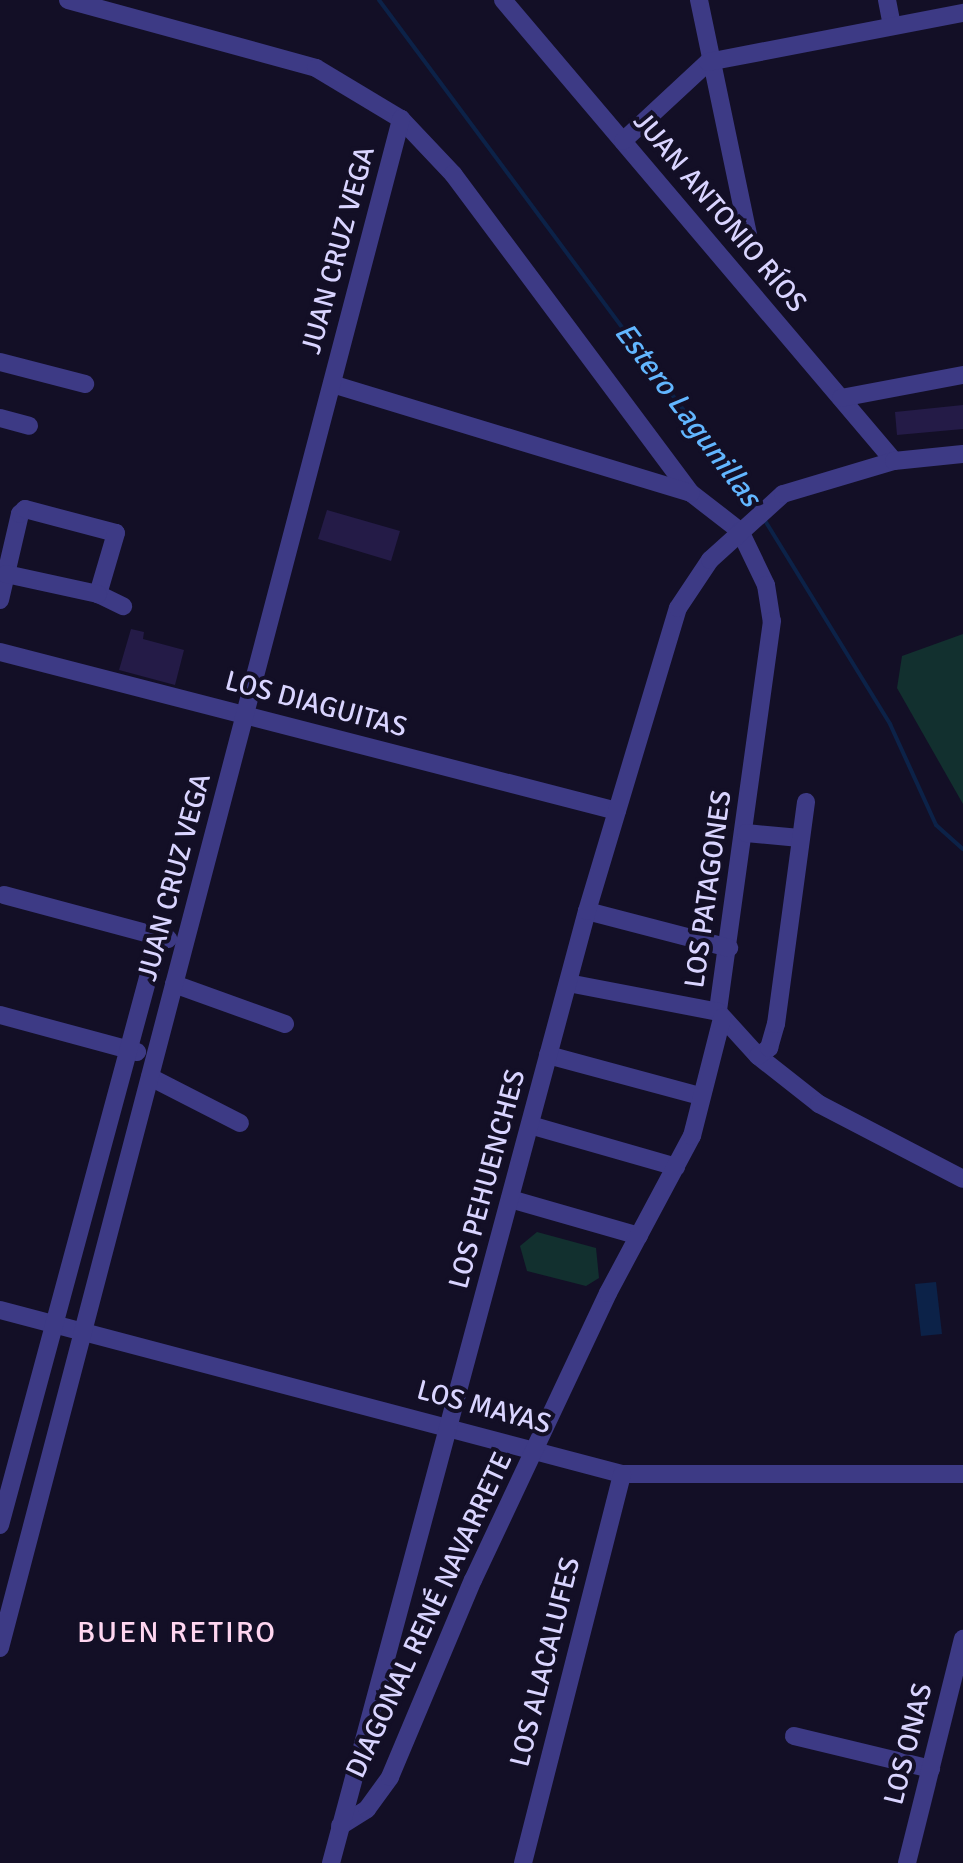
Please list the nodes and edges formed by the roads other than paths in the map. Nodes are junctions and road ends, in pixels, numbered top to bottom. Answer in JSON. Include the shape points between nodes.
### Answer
{"nodes":[{"id":1,"x":68,"y":0,"type":"edge"},
{"id":2,"x":503,"y":0,"type":"edge"},
{"id":3,"x":699,"y":0,"type":"edge"},
{"id":4,"x":887,"y":0,"type":"edge"},
{"id":5,"x":960,"y":0,"type":"edge"},
{"id":6,"x":963,"y":13,"type":"edge"},
{"id":7,"x":892,"y":26,"type":"junction"},
{"id":8,"x":708,"y":62,"type":"junction"},
{"id":9,"x":401,"y":119,"type":"junction"},
{"id":10,"x":623,"y":141,"type":"junction"},
{"id":11,"x":748,"y":235,"type":"dead end"},
{"id":12,"x":0,"y":362,"type":"edge"},
{"id":13,"x":963,"y":375,"type":"edge"},
{"id":14,"x":85,"y":384,"type":"dead end"},
{"id":15,"x":332,"y":384,"type":"junction"},
{"id":16,"x":841,"y":398,"type":"junction"},
{"id":17,"x":0,"y":418,"type":"edge"},
{"id":18,"x":29,"y":426,"type":"dead end"},
{"id":19,"x":963,"y":454,"type":"edge"},
{"id":20,"x":894,"y":461,"type":"junction"},
{"id":21,"x":691,"y":493,"type":"junction"},
{"id":22,"x":747,"y":524,"type":"junction"},
{"id":23,"x":6,"y":574,"type":"junction"},
{"id":24,"x":98,"y":594,"type":"junction"},
{"id":25,"x":0,"y":600,"type":"edge"},
{"id":26,"x":123,"y":606,"type":"dead end"},
{"id":27,"x":0,"y":652,"type":"edge"},
{"id":28,"x":245,"y":715,"type":"junction"},
{"id":29,"x":806,"y":802,"type":"dead end"},
{"id":30,"x":617,"y":811,"type":"junction"},
{"id":31,"x":746,"y":833,"type":"junction"},
{"id":32,"x":800,"y":838,"type":"junction"},
{"id":33,"x":4,"y":895,"type":"dead end"},
{"id":34,"x":587,"y":911,"type":"junction"},
{"id":35,"x":159,"y":937,"type":"junction"},
{"id":36,"x":185,"y":944,"type":"junction"},
{"id":37,"x":729,"y":948,"type":"junction"},
{"id":38,"x":568,"y":983,"type":"junction"},
{"id":39,"x":174,"y":984,"type":"junction"},
{"id":40,"x":0,"y":1015,"type":"edge"},
{"id":41,"x":720,"y":1015,"type":"junction"},
{"id":42,"x":285,"y":1024,"type":"dead end"},
{"id":43,"x":129,"y":1050,"type":"junction"},
{"id":44,"x":548,"y":1055,"type":"junction"},
{"id":45,"x":758,"y":1056,"type":"junction"},
{"id":46,"x":155,"y":1057,"type":"junction"},
{"id":47,"x":150,"y":1077,"type":"junction"},
{"id":48,"x":700,"y":1096,"type":"junction"},
{"id":49,"x":240,"y":1123,"type":"dead end"},
{"id":50,"x":530,"y":1125,"type":"junction"},
{"id":51,"x":676,"y":1167,"type":"junction"},
{"id":52,"x":963,"y":1179,"type":"edge"},
{"id":53,"x":510,"y":1199,"type":"junction"},
{"id":54,"x":639,"y":1236,"type":"junction"},
{"id":55,"x":0,"y":1310,"type":"edge"},
{"id":56,"x":53,"y":1324,"type":"junction"},
{"id":57,"x":83,"y":1332,"type":"junction"},
{"id":58,"x":450,"y":1426,"type":"junction"},
{"id":59,"x":536,"y":1449,"type":"junction"},
{"id":60,"x":622,"y":1474,"type":"junction"},
{"id":61,"x":963,"y":1474,"type":"edge"},
{"id":62,"x":0,"y":1525,"type":"edge"},
{"id":63,"x":8,"y":1588,"type":"edge"},
{"id":64,"x":963,"y":1639,"type":"edge"},
{"id":65,"x":0,"y":1648,"type":"edge"},
{"id":66,"x":794,"y":1736,"type":"dead end"},
{"id":67,"x":931,"y":1769,"type":"junction"},
{"id":68,"x":340,"y":1826,"type":"junction"},
{"id":69,"x":331,"y":1863,"type":"edge"},
{"id":70,"x":523,"y":1863,"type":"edge"},
{"id":71,"x":907,"y":1863,"type":"edge"}],
"edges":[{"from":1,"to":9,"type":"street","via":[[316,68]]},
{"from":2,"to":10,"type":"street","name":"JUAN ANTONIO RÍOS"},
{"from":3,"to":8,"type":"street"},
{"from":4,"to":7,"type":"street"},
{"from":5,"to":6,"type":"street"},
{"from":6,"to":7,"type":"street"},
{"from":7,"to":8,"type":"street"},
{"from":8,"to":10,"type":"street"},
{"from":8,"to":11,"type":"street","via":[[719,78]]},
{"from":9,"to":15,"type":"street","name":"JUAN CRUZ VEGA"},
{"from":9,"to":21,"type":"street","via":[[453,174]]},
{"from":10,"to":16,"type":"street","name":"JUAN ANTONIO RÍOS"},
{"from":12,"to":14,"type":"street"},
{"from":13,"to":16,"type":"street"},
{"from":15,"to":21,"type":"street"},
{"from":15,"to":28,"type":"street","name":"JUAN CRUZ VEGA"},
{"from":16,"to":20,"type":"street","name":"JUAN ANTONIO RÍOS"},
{"from":17,"to":18,"type":"street"},
{"from":19,"to":20,"type":"street"},
{"from":20,"to":22,"type":"street","via":[[807,483],[776,499]]},
{"from":21,"to":22,"type":"street"},
{"from":22,"to":30,"type":"street","name":"LOS PEHUENCHES","via":[[699,574],[678,608]]},
{"from":22,"to":31,"type":"street","name":"LOS PATAGONES","via":[[772,621]]},
{"from":23,"to":24,"type":"street"},
{"from":23,"to":24,"type":"street","via":[[20,514],[32,509],[116,533]]},
{"from":23,"to":25,"type":"street"},
{"from":24,"to":26,"type":"street"},
{"from":27,"to":28,"type":"street","name":"LOS DIAGUITAS"},
{"from":28,"to":30,"type":"street","name":"LOS DIAGUITAS"},
{"from":28,"to":36,"type":"street","name":"JUAN CRUZ VEGA"},
{"from":29,"to":32,"type":"street"},
{"from":30,"to":34,"type":"street","name":"LOS PEHUENCHES"},
{"from":31,"to":32,"type":"street"},
{"from":31,"to":37,"type":"street","name":"LOS PATAGONES"},
{"from":32,"to":45,"type":"street","via":[[776,1024],[769,1048]]},
{"from":33,"to":35,"type":"street"},
{"from":34,"to":37,"type":"street"},
{"from":34,"to":38,"type":"street","name":"LOS PEHUENCHES"},
{"from":35,"to":36,"type":"street"},
{"from":35,"to":43,"type":"street"},
{"from":36,"to":39,"type":"street","name":"JUAN CRUZ VEGA"},
{"from":37,"to":41,"type":"street","name":"LOS PATAGONES"},
{"from":38,"to":41,"type":"street"},
{"from":38,"to":44,"type":"street","name":"LOS PEHUENCHES"},
{"from":39,"to":42,"type":"street"},
{"from":39,"to":46,"type":"street","name":"JUAN CRUZ VEGA"},
{"from":40,"to":43,"type":"street"},
{"from":41,"to":45,"type":"street","name":"LOS PATAGONES"},
{"from":41,"to":48,"type":"street","name":"DIAGONAL RENÉ NAVARRETE"},
{"from":43,"to":46,"type":"street"},
{"from":43,"to":56,"type":"street"},
{"from":44,"to":48,"type":"street"},
{"from":44,"to":50,"type":"street","name":"LOS PEHUENCHES"},
{"from":45,"to":52,"type":"street","name":"LOS PATAGONES","via":[[819,1104]]},
{"from":46,"to":47,"type":"street","name":"JUAN CRUZ VEGA"},
{"from":47,"to":49,"type":"street"},
{"from":47,"to":57,"type":"street","name":"JUAN CRUZ VEGA"},
{"from":48,"to":51,"type":"street","name":"DIAGONAL RENÉ NAVARRETE","via":[[692,1136]]},
{"from":50,"to":51,"type":"street"},
{"from":50,"to":53,"type":"street","name":"LOS PEHUENCHES"},
{"from":51,"to":54,"type":"street","name":"DIAGONAL RENÉ NAVARRETE"},
{"from":53,"to":54,"type":"street"},
{"from":53,"to":58,"type":"street","name":"LOS PEHUENCHES"},
{"from":54,"to":59,"type":"street","name":"DIAGONAL RENÉ NAVARRETE"},
{"from":55,"to":56,"type":"street","name":"LOS MAYAS"},
{"from":56,"to":57,"type":"street","name":"LOS MAYAS"},
{"from":56,"to":62,"type":"street"},
{"from":57,"to":58,"type":"street","name":"LOS MAYAS"},
{"from":57,"to":63,"type":"street","name":"JUAN CRUZ VEGA"},
{"from":58,"to":59,"type":"street","name":"LOS MAYAS"},
{"from":58,"to":68,"type":"street","name":"LOS PEHUENCHES"},
{"from":59,"to":60,"type":"street","name":"LOS MAYAS"},
{"from":59,"to":68,"type":"street","name":"DIAGONAL RENÉ NAVARRETE","via":[[390,1777],[367,1809]]},
{"from":60,"to":61,"type":"street","name":"LOS MAYAS"},
{"from":60,"to":70,"type":"street","name":"LOS ALACALUFES"},
{"from":63,"to":65,"type":"street","name":"JUAN CRUZ VEGA"},
{"from":64,"to":67,"type":"street","name":"LOS ONAS"},
{"from":66,"to":67,"type":"street"},
{"from":67,"to":71,"type":"street","name":"LOS ONAS"},
{"from":68,"to":69,"type":"street","name":"LOS PEHUENCHES"}]}
